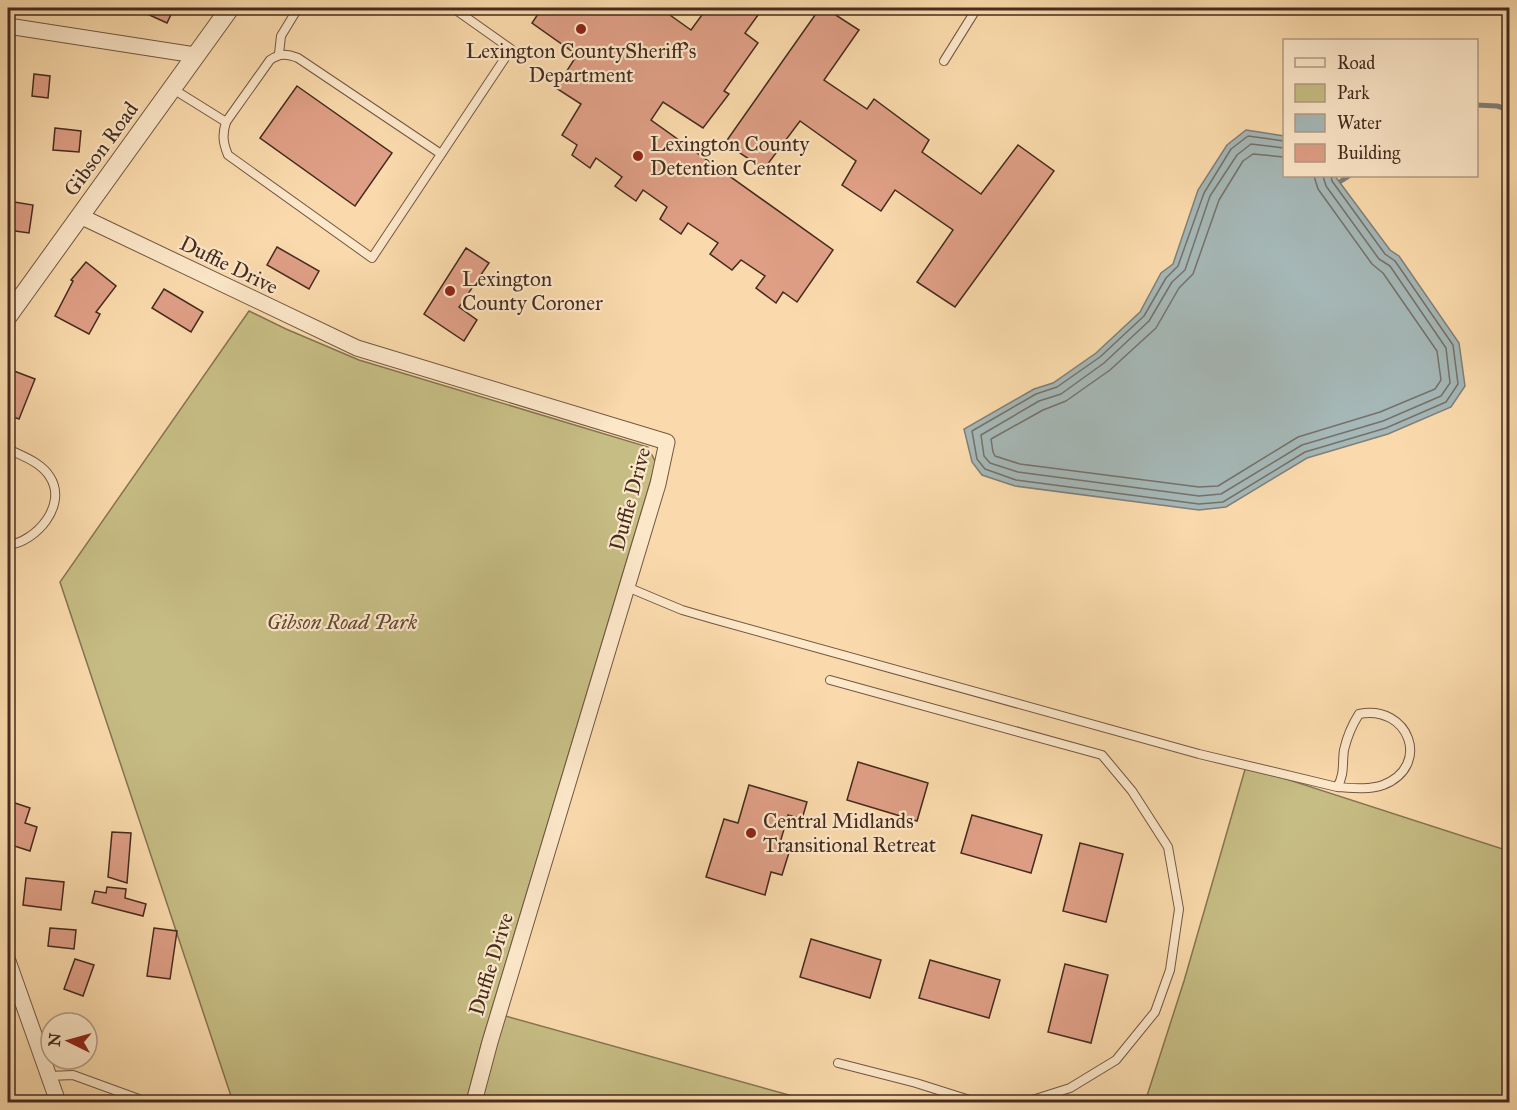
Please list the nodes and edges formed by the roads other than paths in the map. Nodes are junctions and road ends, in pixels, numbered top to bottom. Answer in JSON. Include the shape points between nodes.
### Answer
{"nodes":[{"id":1,"x":230,"y":8,"type":"edge"},
{"id":2,"x":298,"y":8,"type":"edge"},
{"id":3,"x":453,"y":8,"type":"edge"},
{"id":4,"x":977,"y":8,"type":"edge"},
{"id":5,"x":8,"y":26,"type":"edge"},
{"id":6,"x":279,"y":54,"type":"junction"},
{"id":7,"x":195,"y":56,"type":"junction"},
{"id":8,"x":944,"y":61,"type":"dead end"},
{"id":9,"x":172,"y":88,"type":"junction"},
{"id":10,"x":225,"y":122,"type":"junction"},
{"id":11,"x":441,"y":154,"type":"junction"},
{"id":12,"x":80,"y":216,"type":"junction"},
{"id":13,"x":8,"y":316,"type":"edge"},
{"id":14,"x":8,"y":449,"type":"edge"},
{"id":15,"x":8,"y":545,"type":"edge"},
{"id":16,"x":627,"y":587,"type":"junction"},
{"id":17,"x":830,"y":680,"type":"dead end"},
{"id":18,"x":1337,"y":787,"type":"junction"},
{"id":19,"x":8,"y":961,"type":"edge"},
{"id":20,"x":838,"y":1063,"type":"dead end"},
{"id":21,"x":49,"y":1076,"type":"junction"},
{"id":22,"x":127,"y":1099,"type":"edge"},
{"id":23,"x":58,"y":1102,"type":"edge"},
{"id":24,"x":147,"y":1102,"type":"edge"},
{"id":25,"x":474,"y":1102,"type":"edge"},
{"id":26,"x":976,"y":1102,"type":"edge"},
{"id":27,"x":1026,"y":1102,"type":"edge"}],
"edges":[{"from":1,"to":7,"type":"street","name":"Gibson Road"},
{"from":2,"to":6,"type":"lane","via":[[281,36]]},
{"from":3,"to":11,"type":"lane","via":[[511,49]]},
{"from":4,"to":8,"type":"lane"},
{"from":5,"to":7,"type":"street"},
{"from":6,"to":10,"type":"lane","via":[[270,60]]},
{"from":6,"to":11,"type":"lane","via":[[298,58]]},
{"from":7,"to":9,"type":"street","name":"Gibson Road"},
{"from":9,"to":10,"type":"lane"},
{"from":9,"to":12,"type":"street","name":"Gibson Road"},
{"from":10,"to":11,"type":"lane","via":[[223,143],[228,155],[372,258]]},
{"from":12,"to":13,"type":"street","name":"Gibson Road"},
{"from":12,"to":16,"type":"street","name":"Duffie Drive","via":[[357,348],[667,442]]},
{"from":14,"to":15,"type":"lane","via":[[32,460],[51,477],[55,495],[49,518],[36,534]]},
{"from":16,"to":18,"type":"lane","via":[[713,619],[1149,741]]},
{"from":16,"to":25,"type":"street","name":"Duffie Drive"},
{"from":17,"to":27,"type":"lane","via":[[1102,755],[1132,791],[1168,848],[1179,909],[1170,970],[1155,1012],[1116,1060],[1070,1088]]},
{"from":18,"to":18,"type":"lane","via":[[1343,779],[1351,726],[1359,714],[1372,711],[1399,723],[1409,736],[1410,754],[1406,768],[1397,778],[1382,786]]},
{"from":19,"to":21,"type":"street"},
{"from":20,"to":26,"type":"lane"},
{"from":21,"to":22,"type":"lane","via":[[73,1075]]},
{"from":21,"to":23,"type":"street"},
{"from":22,"to":24,"type":"lane"}]}
